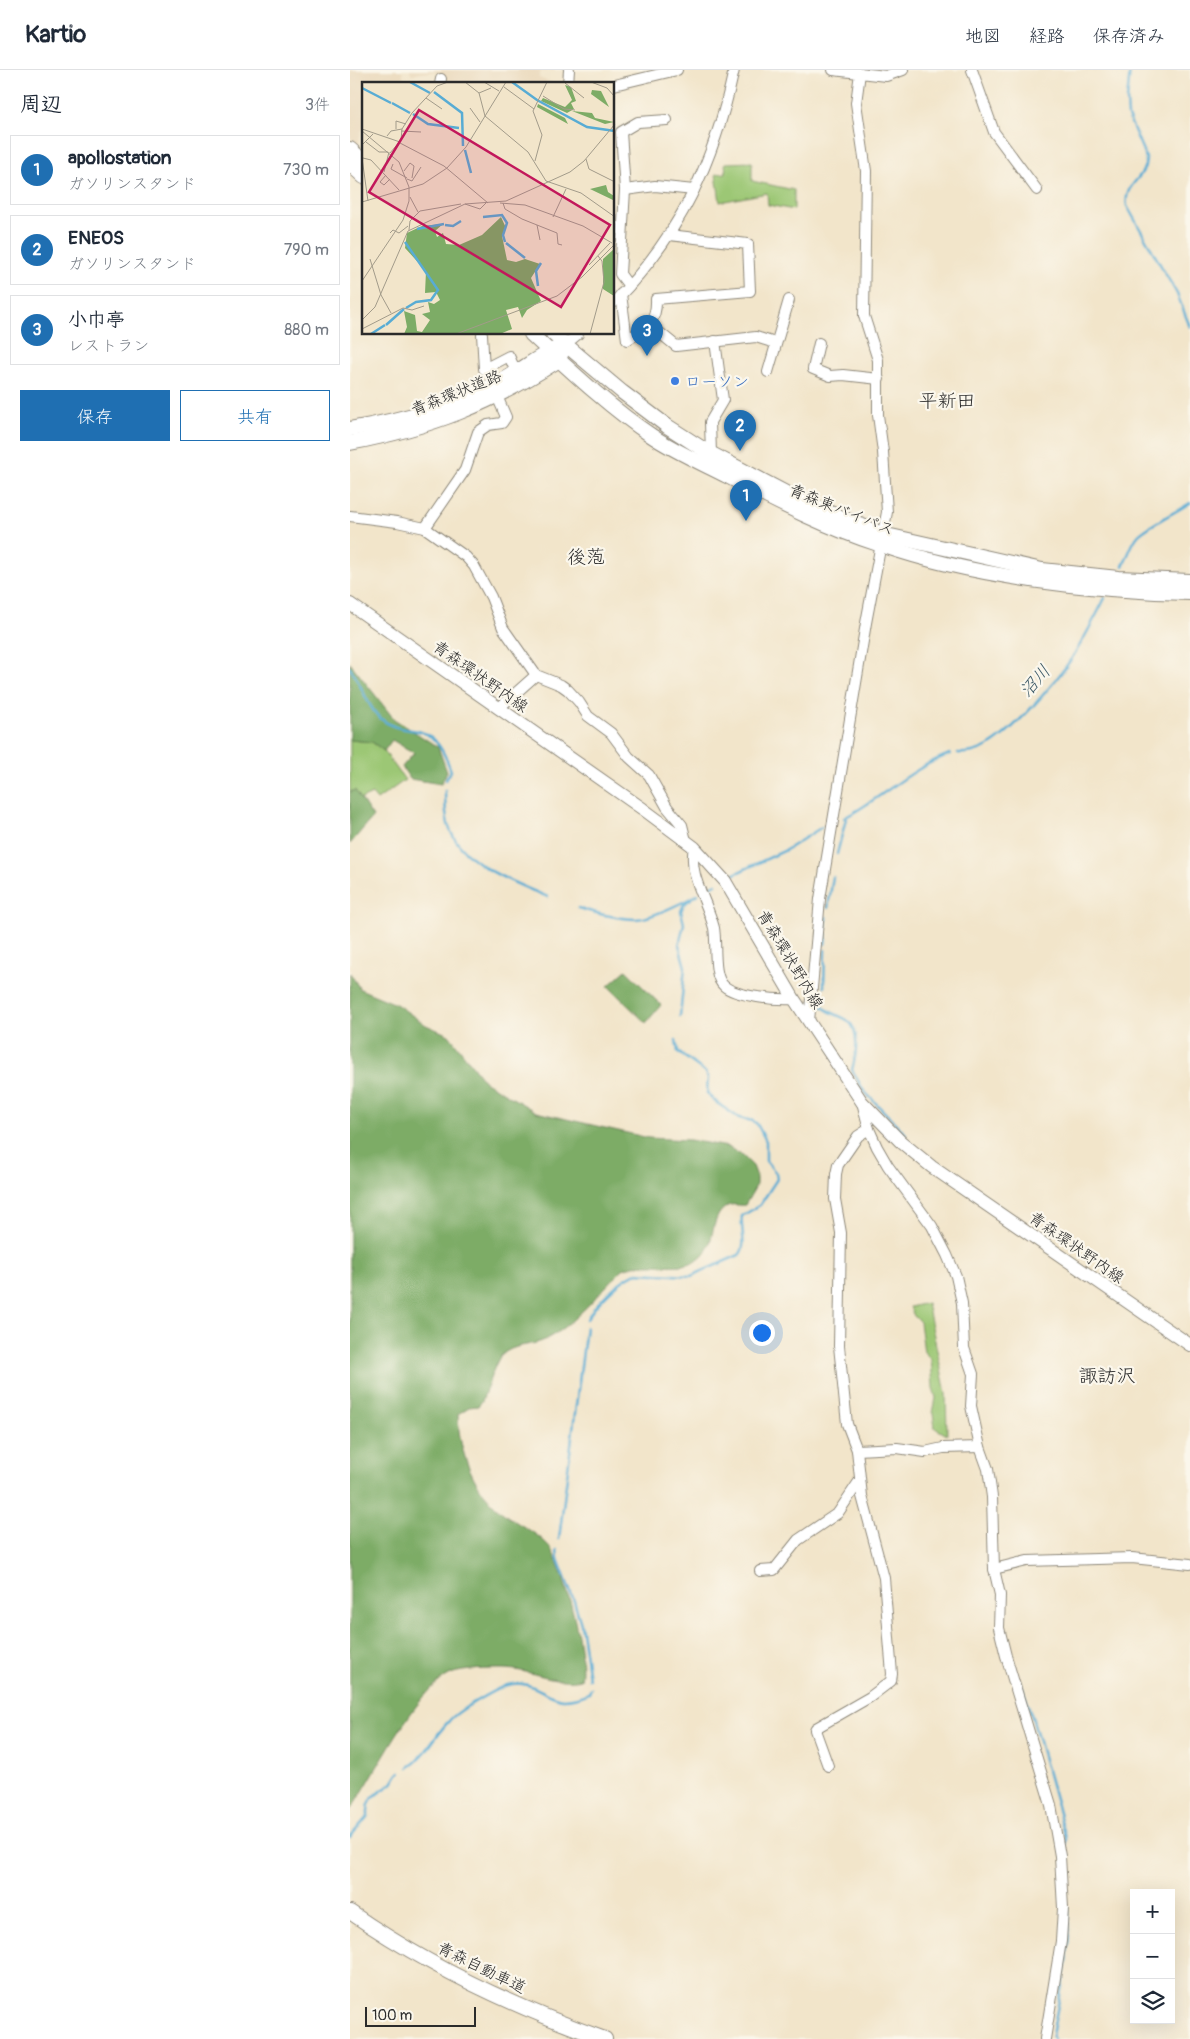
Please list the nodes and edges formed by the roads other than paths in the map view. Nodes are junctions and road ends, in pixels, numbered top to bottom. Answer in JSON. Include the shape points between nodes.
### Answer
{"nodes":[{"id":1,"x":677,"y":70,"type":"edge"},
{"id":2,"x":734,"y":70,"type":"edge"},
{"id":3,"x":833,"y":70,"type":"edge"},
{"id":4,"x":903,"y":70,"type":"edge"},
{"id":5,"x":972,"y":70,"type":"edge"},
{"id":6,"x":862,"y":72,"type":"edge"},
{"id":7,"x":644,"y":74,"type":"edge"},
{"id":8,"x":615,"y":85,"type":"edge"},
{"id":9,"x":667,"y":120,"type":"dead end"},
{"id":10,"x":350,"y":149,"type":"edge"},
{"id":11,"x":362,"y":160,"type":"edge"},
{"id":12,"x":350,"y":164,"type":"edge"},
{"id":13,"x":362,"y":175,"type":"edge"},
{"id":14,"x":625,"y":190,"type":"junction"},
{"id":15,"x":694,"y":190,"type":"junction"},
{"id":16,"x":1037,"y":190,"type":"dead end"},
{"id":17,"x":669,"y":235,"type":"junction"},
{"id":18,"x":617,"y":274,"type":"edge"},
{"id":19,"x":629,"y":286,"type":"junction"},
{"id":20,"x":618,"y":298,"type":"edge"},
{"id":21,"x":789,"y":300,"type":"dead end"},
{"id":22,"x":649,"y":324,"type":"junction"},
{"id":23,"x":482,"y":335,"type":"edge"},
{"id":24,"x":532,"y":335,"type":"edge"},
{"id":25,"x":554,"y":335,"type":"edge"},
{"id":26,"x":577,"y":335,"type":"edge"},
{"id":27,"x":715,"y":341,"type":"junction"},
{"id":28,"x":775,"y":343,"type":"junction"},
{"id":29,"x":819,"y":343,"type":"dead end"},
{"id":30,"x":565,"y":345,"type":"junction"},
{"id":31,"x":554,"y":356,"type":"junction"},
{"id":32,"x":516,"y":372,"type":"junction"},
{"id":33,"x":768,"y":372,"type":"dead end"},
{"id":34,"x":879,"y":379,"type":"junction"},
{"id":35,"x":497,"y":396,"type":"junction"},
{"id":36,"x":350,"y":429,"type":"edge"},
{"id":37,"x":350,"y":443,"type":"edge"},
{"id":38,"x":711,"y":454,"type":"junction"},
{"id":39,"x":350,"y":516,"type":"edge"},
{"id":40,"x":425,"y":528,"type":"junction"},
{"id":41,"x":881,"y":540,"type":"junction"},
{"id":42,"x":1190,"y":581,"type":"edge"},
{"id":43,"x":1190,"y":593,"type":"edge"},
{"id":44,"x":350,"y":604,"type":"edge"},
{"id":45,"x":536,"y":675,"type":"junction"},
{"id":46,"x":499,"y":708,"type":"junction"},
{"id":47,"x":690,"y":844,"type":"junction"},
{"id":48,"x":794,"y":999,"type":"junction"},
{"id":49,"x":809,"y":1021,"type":"junction"},
{"id":50,"x":862,"y":1102,"type":"junction"},
{"id":51,"x":869,"y":1129,"type":"junction"},
{"id":52,"x":1190,"y":1344,"type":"edge"},
{"id":53,"x":980,"y":1447,"type":"junction"},
{"id":54,"x":857,"y":1450,"type":"junction"},
{"id":55,"x":860,"y":1480,"type":"junction"},
{"id":56,"x":1190,"y":1564,"type":"edge"},
{"id":57,"x":994,"y":1569,"type":"junction"},
{"id":58,"x":760,"y":1571,"type":"dead end"},
{"id":59,"x":828,"y":1766,"type":"dead end"},
{"id":60,"x":350,"y":1912,"type":"edge"},
{"id":61,"x":605,"y":2039,"type":"edge"},
{"id":62,"x":1045,"y":2039,"type":"edge"}],
"edges":[{"from":1,"to":7,"type":"street"},
{"from":2,"to":15,"type":"street","via":[[710,158]]},
{"from":3,"to":6,"type":"street"},
{"from":4,"to":6,"type":"street","via":[[886,76]]},
{"from":5,"to":16,"type":"street","via":[[994,132]]},
{"from":6,"to":34,"type":"street","via":[[856,103],[866,171],[864,316],[878,360]]},
{"from":7,"to":8,"type":"street"},
{"from":9,"to":14,"type":"street","via":[[638,122],[621,132]]},
{"from":10,"to":11,"type":"highway"},
{"from":12,"to":13,"type":"highway"},
{"from":14,"to":15,"type":"street","via":[[655,186]]},
{"from":14,"to":18,"type":"street"},
{"from":15,"to":17,"type":"street"},
{"from":17,"to":19,"type":"street"},
{"from":17,"to":22,"type":"street","via":[[748,244],[750,291],[656,299],[656,312]]},
{"from":18,"to":19,"type":"street"},
{"from":19,"to":20,"type":"street"},
{"from":20,"to":22,"type":"street","via":[[626,340]]},
{"from":21,"to":28,"type":"street"},
{"from":22,"to":27,"type":"street","via":[[676,346]]},
{"from":23,"to":32,"type":"street","via":[[484,369],[509,356]]},
{"from":24,"to":31,"type":"highway","name":"青森東バイパス"},
{"from":25,"to":30,"type":"highway","name":"青森東バイパス"},
{"from":26,"to":30,"type":"street"},
{"from":27,"to":28,"type":"street","via":[[756,337]]},
{"from":27,"to":38,"type":"street","via":[[723,400],[710,422]]},
{"from":28,"to":33,"type":"street"},
{"from":29,"to":34,"type":"street","via":[[813,369],[830,376]]},
{"from":30,"to":31,"type":"highway","name":"青森環状道路"},
{"from":30,"to":38,"type":"highway","name":"青森東バイパス","via":[[667,426]]},
{"from":31,"to":32,"type":"highway","name":"青森環状道路"},
{"from":31,"to":35,"type":"highway","name":"青森環状道路"},
{"from":31,"to":41,"type":"highway","name":"青森東バイパス","via":[[653,437],[783,506]]},
{"from":32,"to":36,"type":"highway","name":"青森環状道路","via":[[437,409]]},
{"from":34,"to":41,"type":"street","via":[[878,415],[886,512]]},
{"from":35,"to":37,"type":"highway","name":"青森環状道路","via":[[436,422]]},
{"from":35,"to":40,"type":"street","via":[[506,417],[502,423],[488,425],[478,432],[465,470]]},
{"from":38,"to":41,"type":"highway","name":"青森東バイパス"},
{"from":39,"to":40,"type":"street"},
{"from":40,"to":45,"type":"street","via":[[474,566],[503,628]]},
{"from":41,"to":42,"type":"highway","name":"青森東バイパス","via":[[1042,570]]},
{"from":41,"to":43,"type":"highway","name":"青森東バイパス","via":[[939,562],[1010,576],[1112,589]]},
{"from":41,"to":49,"type":"street","via":[[820,899]]},
{"from":44,"to":46,"type":"main road","name":"青森環状野内線"},
{"from":45,"to":46,"type":"street"},
{"from":45,"to":47,"type":"street","via":[[568,690],[588,716],[611,733],[629,757],[649,775],[667,807],[682,825]]},
{"from":46,"to":47,"type":"main road","name":"青森環状野内線"},
{"from":47,"to":48,"type":"main road","name":"青森環状野内線","via":[[725,881]]},
{"from":47,"to":48,"type":"street","via":[[694,874],[714,927],[720,982],[726,988],[756,997]]},
{"from":48,"to":49,"type":"main road","name":"青森環状野内線"},
{"from":49,"to":50,"type":"main road","name":"青森環状野内線"},
{"from":50,"to":51,"type":"street"},
{"from":50,"to":52,"type":"main road","name":"青森環状野内線","via":[[900,1142],[932,1167]]},
{"from":51,"to":53,"type":"street","via":[[888,1166],[932,1226],[956,1276],[962,1303],[964,1348],[973,1374],[972,1406]]},
{"from":51,"to":54,"type":"street","via":[[858,1136],[838,1165],[835,1199],[841,1233],[839,1346],[847,1424]]},
{"from":53,"to":54,"type":"street","via":[[925,1452],[897,1448]]},
{"from":53,"to":57,"type":"street","via":[[988,1469],[992,1498]]},
{"from":54,"to":55,"type":"street"},
{"from":55,"to":58,"type":"street","via":[[838,1512],[798,1540],[774,1570]]},
{"from":55,"to":59,"type":"street","via":[[884,1578],[892,1674],[891,1681],[878,1693],[815,1730]]},
{"from":56,"to":57,"type":"street","via":[[1132,1558],[1027,1561]]},
{"from":57,"to":62,"type":"street","via":[[1000,1595],[1002,1643],[1051,1805],[1060,1856],[1061,1941]]},
{"from":60,"to":61,"type":"highway","name":"青森自動車道","via":[[418,1955],[466,1980],[572,2028]]}]}
